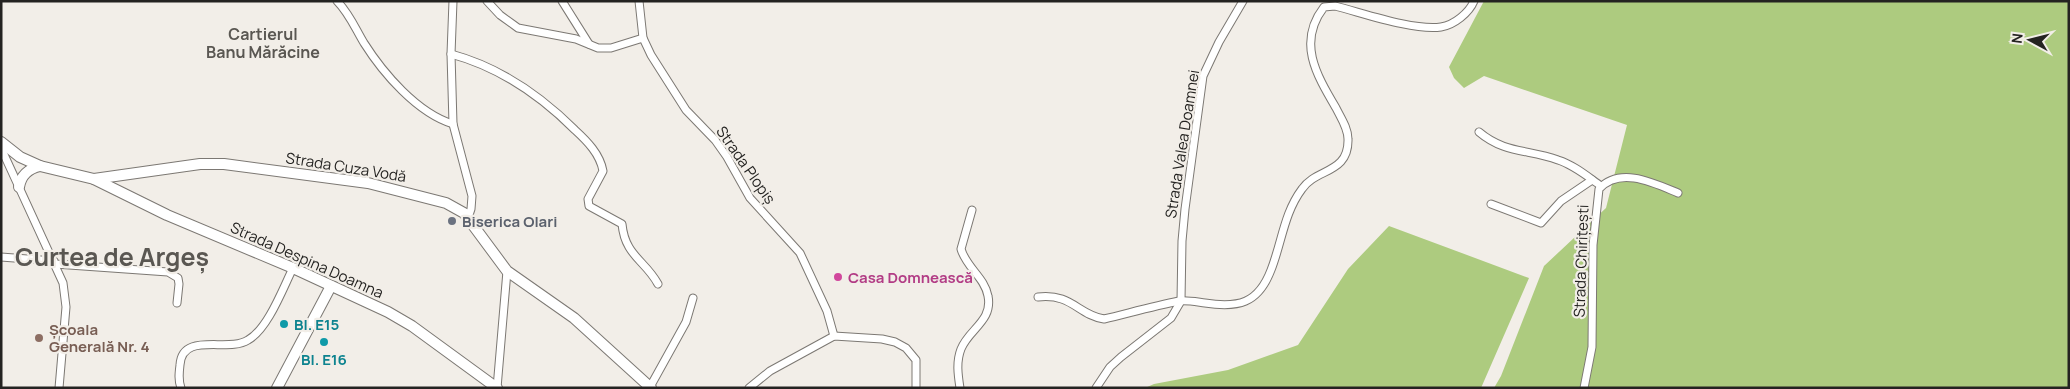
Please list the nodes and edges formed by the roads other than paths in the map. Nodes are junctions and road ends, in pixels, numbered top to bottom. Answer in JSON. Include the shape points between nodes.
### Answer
{"nodes":[{"id":1,"x":337,"y":1,"type":"edge"},
{"id":2,"x":453,"y":1,"type":"edge"},
{"id":3,"x":486,"y":1,"type":"edge"},
{"id":4,"x":562,"y":1,"type":"edge"},
{"id":5,"x":639,"y":1,"type":"edge"},
{"id":6,"x":1243,"y":1,"type":"edge"},
{"id":7,"x":1474,"y":1,"type":"edge"},
{"id":8,"x":643,"y":38,"type":"junction"},
{"id":9,"x":589,"y":44,"type":"junction"},
{"id":10,"x":451,"y":54,"type":"junction"},
{"id":11,"x":453,"y":124,"type":"junction"},
{"id":12,"x":1479,"y":132,"type":"dead end"},
{"id":13,"x":1,"y":142,"type":"edge"},
{"id":14,"x":1,"y":148,"type":"edge"},
{"id":15,"x":40,"y":166,"type":"junction"},
{"id":16,"x":94,"y":179,"type":"junction"},
{"id":17,"x":1592,"y":180,"type":"junction"},
{"id":18,"x":1601,"y":186,"type":"junction"},
{"id":19,"x":19,"y":187,"type":"junction"},
{"id":20,"x":1678,"y":192,"type":"dead end"},
{"id":21,"x":1491,"y":204,"type":"dead end"},
{"id":22,"x":972,"y":210,"type":"dead end"},
{"id":23,"x":468,"y":218,"type":"junction"},
{"id":24,"x":1,"y":257,"type":"edge"},
{"id":25,"x":54,"y":263,"type":"junction"},
{"id":26,"x":294,"y":268,"type":"junction"},
{"id":27,"x":507,"y":271,"type":"junction"},
{"id":28,"x":658,"y":284,"type":"dead end"},
{"id":29,"x":330,"y":286,"type":"junction"},
{"id":30,"x":1038,"y":297,"type":"dead end"},
{"id":31,"x":693,"y":298,"type":"dead end"},
{"id":32,"x":1181,"y":300,"type":"junction"},
{"id":33,"x":177,"y":303,"type":"dead end"},
{"id":34,"x":834,"y":336,"type":"junction"},
{"id":35,"x":650,"y":387,"type":"edge"},
{"id":36,"x":59,"y":388,"type":"edge"},
{"id":37,"x":180,"y":388,"type":"edge"},
{"id":38,"x":277,"y":388,"type":"edge"},
{"id":39,"x":497,"y":388,"type":"edge"},
{"id":40,"x":749,"y":388,"type":"edge"},
{"id":41,"x":916,"y":388,"type":"edge"},
{"id":42,"x":960,"y":388,"type":"edge"},
{"id":43,"x":1096,"y":388,"type":"edge"},
{"id":44,"x":1584,"y":388,"type":"edge"}],
"edges":[{"from":1,"to":11,"type":"street","via":[[391,80],[433,114]]},
{"from":2,"to":10,"type":"street"},
{"from":3,"to":9,"type":"street","via":[[518,28]]},
{"from":4,"to":9,"type":"street"},
{"from":5,"to":8,"type":"street","name":"Strada Plopiș"},
{"from":6,"to":32,"type":"street","name":"Strada Valea Doamnei","via":[[1203,76],[1185,209]]},
{"from":7,"to":32,"type":"street","via":[[1465,13],[1441,27],[1405,23],[1335,6],[1324,7],[1310,33],[1310,46],[1322,84],[1346,129],[1348,139],[1344,158],[1332,170],[1304,185],[1294,198],[1271,270],[1256,296],[1234,306]]},
{"from":8,"to":9,"type":"street","via":[[605,49]]},
{"from":8,"to":34,"type":"street","name":"Strada Plopiș","via":[[678,98],[716,140],[750,198],[800,253],[827,311]]},
{"from":10,"to":11,"type":"street"},
{"from":10,"to":28,"type":"street","via":[[481,64],[540,98],[582,136],[597,155],[603,171],[588,199],[589,206],[622,224],[631,251]]},
{"from":11,"to":23,"type":"street","via":[[472,196]]},
{"from":12,"to":17,"type":"street","via":[[1512,150],[1559,160]]},
{"from":13,"to":15,"type":"street","name":"Strada Cuza Vodă","via":[[20,157]]},
{"from":14,"to":19,"type":"street"},
{"from":15,"to":16,"type":"street","name":"Strada Cuza Vodă"},
{"from":15,"to":19,"type":"street","via":[[28,171]]},
{"from":16,"to":23,"type":"street","name":"Strada Cuza Vodă","via":[[200,164],[224,164],[390,187],[446,202],[459,208]]},
{"from":16,"to":26,"type":"street","name":"Strada Despina Doamna","via":[[167,215]]},
{"from":17,"to":18,"type":"street"},
{"from":17,"to":21,"type":"street","via":[[1560,201],[1541,223]]},
{"from":18,"to":20,"type":"street","name":"Strada Chirițești","via":[[1631,177]]},
{"from":18,"to":44,"type":"street","name":"Strada Chirițești","via":[[1597,193],[1593,245],[1592,347]]},
{"from":19,"to":25,"type":"street"},
{"from":22,"to":42,"type":"street","via":[[961,249],[986,288],[989,306],[986,317],[962,347],[958,370]]},
{"from":23,"to":27,"type":"street","name":"Strada Cuza Vodă"},
{"from":24,"to":25,"type":"street"},
{"from":25,"to":33,"type":"street","via":[[168,272],[178,278]]},
{"from":25,"to":36,"type":"street","via":[[66,300]]},
{"from":26,"to":29,"type":"street","name":"Strada Despina Doamna"},
{"from":26,"to":37,"type":"street","via":[[264,324],[248,341],[191,346],[183,352],[178,379]]},
{"from":27,"to":35,"type":"street","name":"Strada Cuza Vodă","via":[[569,314]]},
{"from":27,"to":39,"type":"street"},
{"from":29,"to":38,"type":"street"},
{"from":29,"to":39,"type":"street","name":"Strada Despina Doamna","via":[[401,319]]},
{"from":30,"to":32,"type":"street","via":[[1062,298],[1104,319]]},
{"from":31,"to":35,"type":"street","via":[[686,322]]},
{"from":32,"to":43,"type":"street","via":[[1171,318],[1110,367]]},
{"from":34,"to":40,"type":"street","via":[[770,371]]},
{"from":34,"to":41,"type":"street","via":[[895,342],[906,348],[916,360]]}]}
